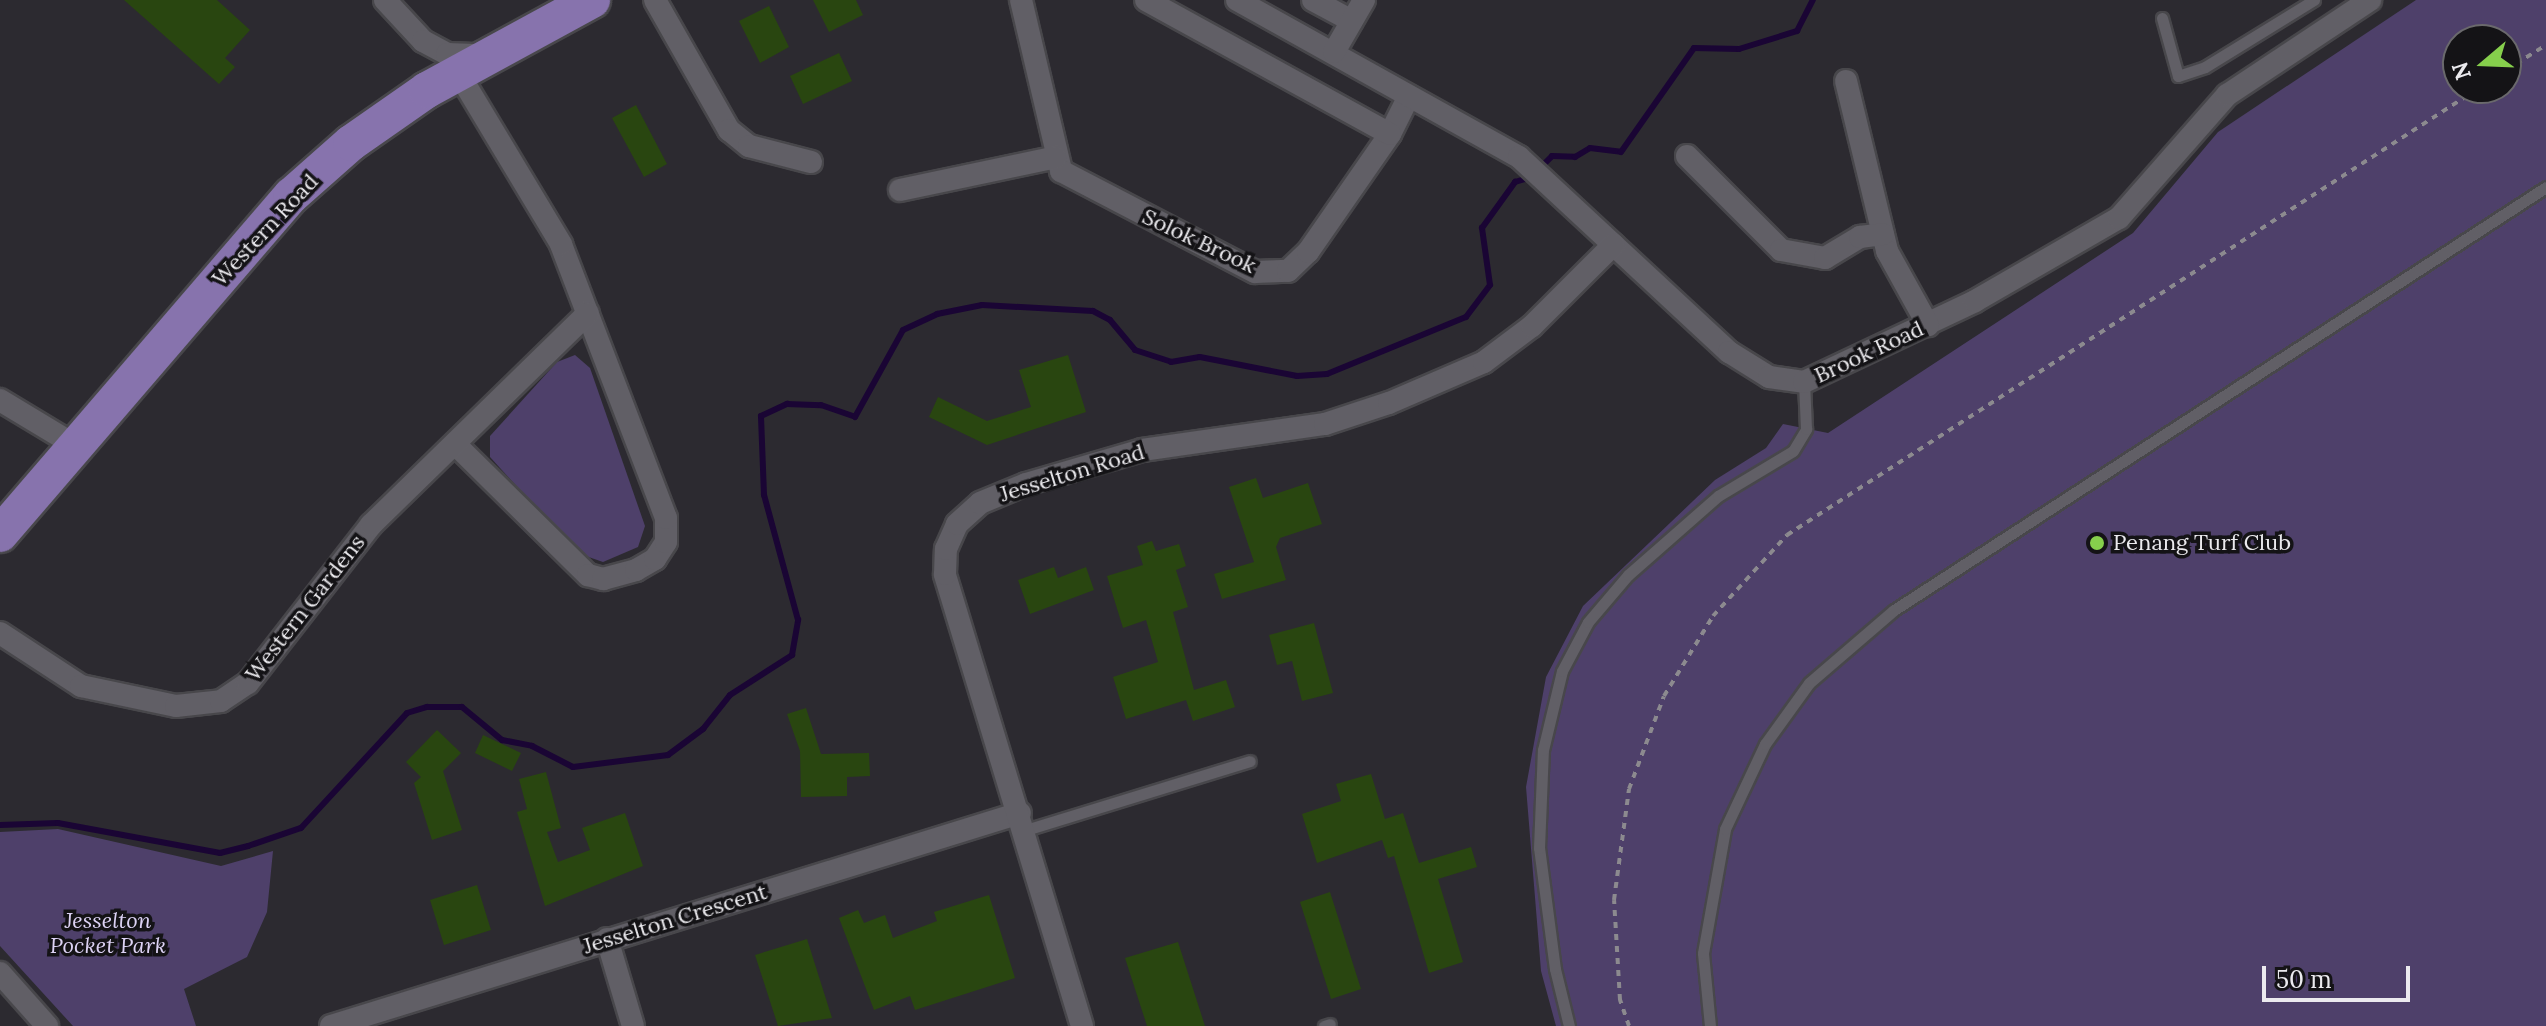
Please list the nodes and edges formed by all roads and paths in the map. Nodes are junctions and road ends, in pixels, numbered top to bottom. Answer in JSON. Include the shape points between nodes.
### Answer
{"nodes":[{"id":1,"x":385,"y":0,"type":"edge"},
{"id":2,"x":592,"y":0,"type":"edge"},
{"id":3,"x":655,"y":0,"type":"edge"},
{"id":4,"x":1021,"y":0,"type":"edge"},
{"id":5,"x":1146,"y":0,"type":"edge"},
{"id":6,"x":1237,"y":0,"type":"edge"},
{"id":7,"x":1313,"y":0,"type":"edge"},
{"id":8,"x":1364,"y":0,"type":"edge"},
{"id":9,"x":2314,"y":0,"type":"edge"},
{"id":10,"x":2370,"y":0,"type":"edge"},
{"id":11,"x":2162,"y":18,"type":"dead end"},
{"id":12,"x":1352,"y":21,"type":"junction"},
{"id":13,"x":423,"y":41,"type":"junction"},
{"id":14,"x":2546,"y":45,"type":"edge"},
{"id":15,"x":1334,"y":52,"type":"junction"},
{"id":16,"x":2522,"y":60,"type":"edge"},
{"id":17,"x":472,"y":63,"type":"junction"},
{"id":18,"x":1846,"y":81,"type":"dead end"},
{"id":19,"x":427,"y":90,"type":"junction"},
{"id":20,"x":1409,"y":96,"type":"junction"},
{"id":21,"x":2454,"y":104,"type":"edge"},
{"id":22,"x":1390,"y":134,"type":"junction"},
{"id":23,"x":1687,"y":156,"type":"dead end"},
{"id":24,"x":1056,"y":157,"type":"junction"},
{"id":25,"x":811,"y":162,"type":"dead end"},
{"id":26,"x":2546,"y":187,"type":"edge"},
{"id":27,"x":900,"y":190,"type":"dead end"},
{"id":28,"x":1883,"y":234,"type":"junction"},
{"id":29,"x":1613,"y":245,"type":"junction"},
{"id":30,"x":588,"y":313,"type":"junction"},
{"id":31,"x":1928,"y":325,"type":"junction"},
{"id":32,"x":1804,"y":382,"type":"junction"},
{"id":33,"x":0,"y":400,"type":"edge"},
{"id":34,"x":73,"y":444,"type":"junction"},
{"id":35,"x":455,"y":444,"type":"junction"},
{"id":36,"x":0,"y":534,"type":"edge"},
{"id":37,"x":0,"y":633,"type":"edge"},
{"id":38,"x":1250,"y":761,"type":"dead end"},
{"id":39,"x":1023,"y":822,"type":"junction"},
{"id":40,"x":607,"y":939,"type":"junction"},
{"id":41,"x":0,"y":973,"type":"edge"},
{"id":42,"x":37,"y":1022,"type":"edge"},
{"id":43,"x":331,"y":1026,"type":"edge"},
{"id":44,"x":633,"y":1026,"type":"edge"},
{"id":45,"x":1082,"y":1026,"type":"edge"},
{"id":46,"x":1569,"y":1026,"type":"edge"},
{"id":47,"x":1629,"y":1026,"type":"edge"},
{"id":48,"x":1710,"y":1026,"type":"edge"}],
"edges":[{"from":1,"to":13,"type":"street"},
{"from":2,"to":17,"type":"main road","name":"Western Road"},
{"from":3,"to":25,"type":"street","via":[[729,130],[749,146]]},
{"from":4,"to":24,"type":"street"},
{"from":5,"to":22,"type":"street"},
{"from":6,"to":15,"type":"street","name":"Brook Road"},
{"from":7,"to":12,"type":"street"},
{"from":8,"to":12,"type":"street"},
{"from":9,"to":11,"type":"lane","via":[[2205,67],[2178,76]]},
{"from":10,"to":31,"type":"street","name":"Brook Road","via":[[2227,95],[2119,218]]},
{"from":12,"to":15,"type":"street"},
{"from":13,"to":17,"type":"street"},
{"from":13,"to":19,"type":"street"},
{"from":14,"to":16,"type":"path"},
{"from":15,"to":20,"type":"street","name":"Brook Road"},
{"from":17,"to":19,"type":"main road","name":"Western Road"},
{"from":17,"to":30,"type":"street"},
{"from":18,"to":28,"type":"street"},
{"from":19,"to":34,"type":"main road","name":"Western Road","via":[[351,143],[291,196]]},
{"from":20,"to":22,"type":"street","name":"Solok Brook"},
{"from":20,"to":29,"type":"street","name":"Brook Road","via":[[1519,157],[1556,186]]},
{"from":21,"to":47,"type":"path","via":[[1787,535],[1713,616],[1664,696],[1629,789],[1614,900],[1620,1000]]},
{"from":22,"to":24,"type":"street","name":"Solok Brook","via":[[1328,229],[1288,271],[1255,272],[1072,180]]},
{"from":23,"to":28,"type":"street","via":[[1781,250],[1825,258],[1860,237]]},
{"from":24,"to":27,"type":"street"},
{"from":26,"to":48,"type":"lane","via":[[1894,610],[1809,683],[1765,744],[1725,829],[1703,953]]},
{"from":28,"to":31,"type":"street"},
{"from":29,"to":32,"type":"street","name":"Brook Road","via":[[1729,352],[1769,377]]},
{"from":29,"to":39,"type":"street","name":"Jesselton Road","via":[[1532,326],[1484,362],[1402,398],[1325,424],[1142,450],[1026,484],[980,503],[957,524],[946,549],[945,574]]},
{"from":30,"to":35,"type":"street","name":"Western Gardens"},
{"from":30,"to":35,"type":"street","via":[[666,518],[666,542],[655,559],[619,575],[588,575]]},
{"from":31,"to":32,"type":"street","name":"Brook Road"},
{"from":32,"to":46,"type":"lane","via":[[1806,429],[1793,451],[1718,496],[1628,575],[1588,622],[1562,671],[1543,750],[1539,848],[1555,969]]},
{"from":33,"to":34,"type":"street"},
{"from":34,"to":36,"type":"main road","name":"Western Road"},
{"from":35,"to":37,"type":"street","name":"Western Gardens","via":[[371,525],[248,683],[221,701],[176,706],[81,686]]},
{"from":38,"to":39,"type":"lane"},
{"from":39,"to":40,"type":"street","name":"Jesselton Crescent"},
{"from":39,"to":45,"type":"street","name":"Jesselton Road"},
{"from":40,"to":43,"type":"street","name":"Jesselton Crescent"},
{"from":40,"to":44,"type":"street"},
{"from":41,"to":42,"type":"street"}]}
